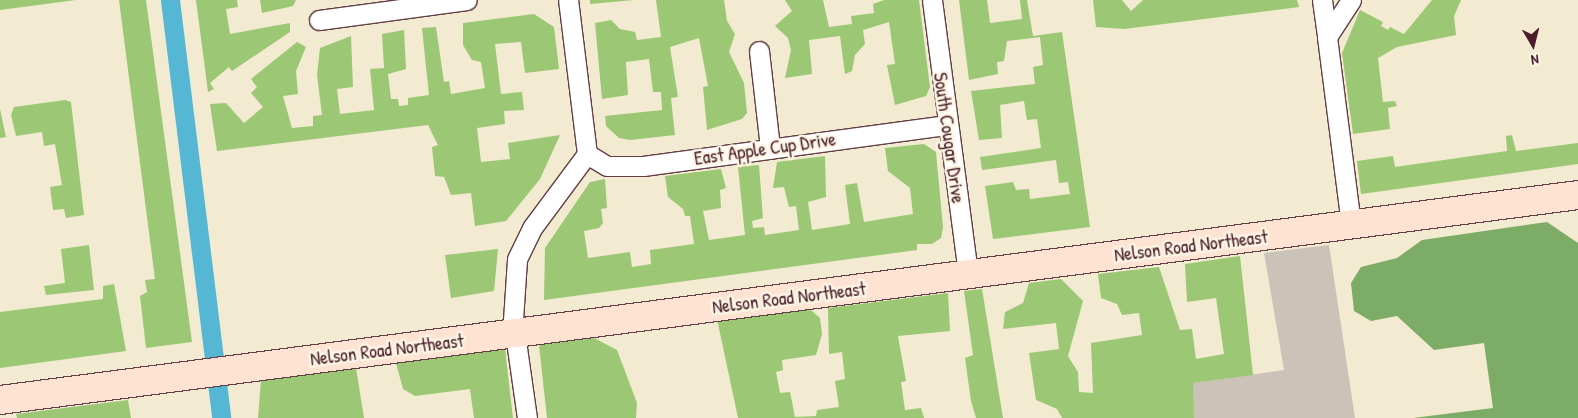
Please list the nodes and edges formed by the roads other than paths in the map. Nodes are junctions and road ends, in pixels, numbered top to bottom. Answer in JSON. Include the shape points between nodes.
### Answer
{"nodes":[{"id":1,"x":467,"y":0,"type":"edge"},
{"id":2,"x":568,"y":0,"type":"edge"},
{"id":3,"x":932,"y":0,"type":"edge"},
{"id":4,"x":1322,"y":0,"type":"edge"},
{"id":5,"x":1351,"y":0,"type":"edge"},
{"id":6,"x":320,"y":20,"type":"dead end"},
{"id":7,"x":1327,"y":37,"type":"junction"},
{"id":8,"x":759,"y":50,"type":"dead end"},
{"id":9,"x":947,"y":126,"type":"junction"},
{"id":10,"x":770,"y":148,"type":"junction"},
{"id":11,"x":587,"y":154,"type":"junction"},
{"id":12,"x":1578,"y":194,"type":"edge"},
{"id":13,"x":1351,"y":224,"type":"junction"},
{"id":14,"x":968,"y":275,"type":"junction"},
{"id":15,"x":515,"y":334,"type":"junction"},
{"id":16,"x":0,"y":400,"type":"edge"},
{"id":17,"x":526,"y":418,"type":"edge"}],
"edges":[{"from":1,"to":6,"type":"street"},
{"from":2,"to":11,"type":"street"},
{"from":3,"to":9,"type":"street","name":"South Cougar Drive"},
{"from":4,"to":7,"type":"street"},
{"from":5,"to":7,"type":"street"},
{"from":7,"to":13,"type":"street"},
{"from":8,"to":10,"type":"street"},
{"from":9,"to":10,"type":"street","name":"East Apple Cup Drive"},
{"from":9,"to":14,"type":"street","name":"South Cougar Drive"},
{"from":10,"to":11,"type":"street","name":"East Apple Cup Drive","via":[[643,166],[607,166]]},
{"from":11,"to":15,"type":"street","via":[[532,228],[517,259],[512,290]]},
{"from":12,"to":13,"type":"street","name":"Nelson Road Northeast"},
{"from":13,"to":14,"type":"street","name":"Nelson Road Northeast"},
{"from":14,"to":15,"type":"street","name":"Nelson Road Northeast"},
{"from":15,"to":16,"type":"street","name":"Nelson Road Northeast"},
{"from":15,"to":17,"type":"street"}]}
